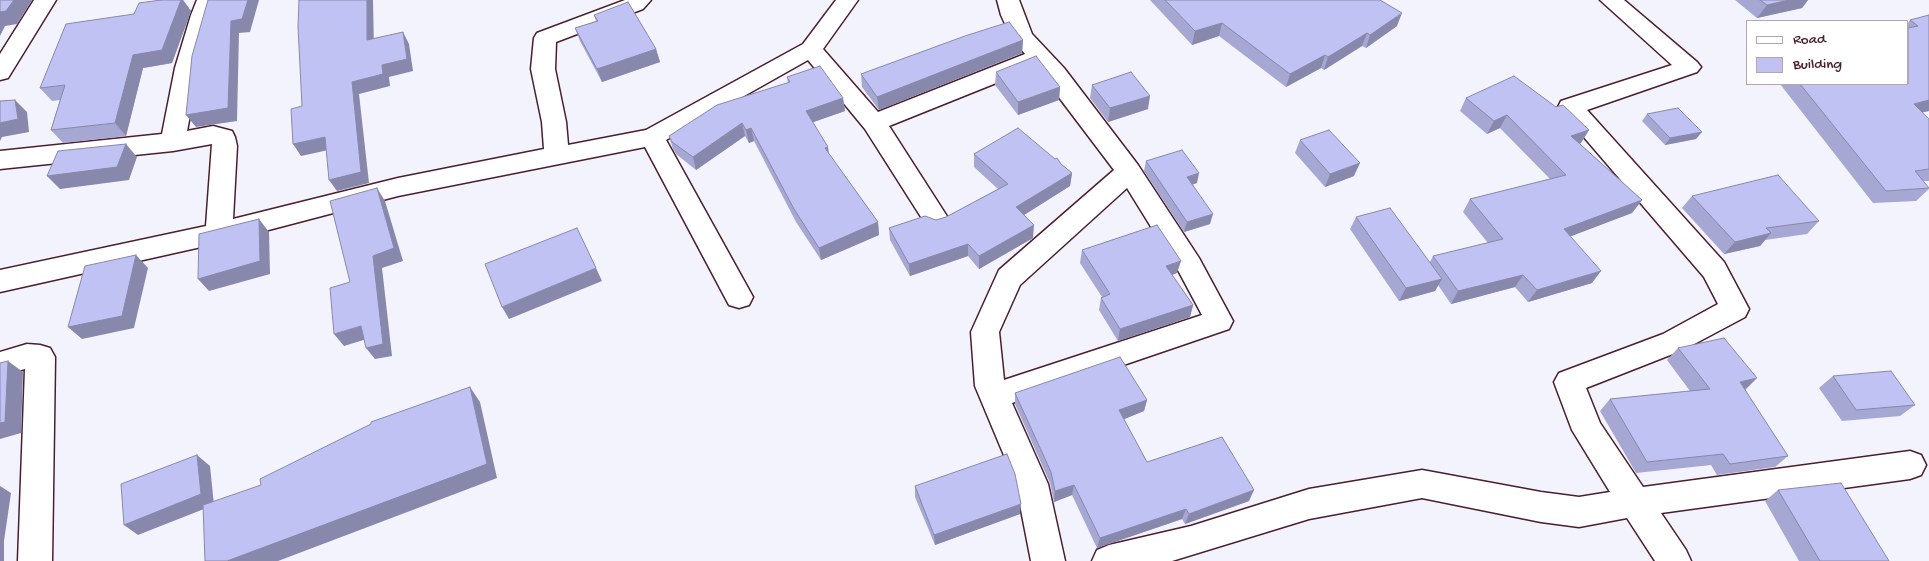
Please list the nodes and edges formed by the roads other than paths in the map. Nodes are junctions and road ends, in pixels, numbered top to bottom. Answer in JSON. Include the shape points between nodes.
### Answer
{"nodes":[{"id":1,"x":45,"y":0,"type":"edge"},
{"id":2,"x":211,"y":0,"type":"edge"},
{"id":3,"x":640,"y":0,"type":"edge"},
{"id":4,"x":847,"y":0,"type":"edge"},
{"id":5,"x":1008,"y":0,"type":"edge"},
{"id":6,"x":1611,"y":0,"type":"edge"},
{"id":7,"x":811,"y":49,"type":"junction"},
{"id":8,"x":1040,"y":56,"type":"junction"},
{"id":9,"x":0,"y":72,"type":"edge"},
{"id":10,"x":874,"y":123,"type":"junction"},
{"id":11,"x":652,"y":137,"type":"junction"},
{"id":12,"x":173,"y":142,"type":"junction"},
{"id":13,"x":557,"y":156,"type":"junction"},
{"id":14,"x":0,"y":160,"type":"edge"},
{"id":15,"x":1129,"y":171,"type":"junction"},
{"id":16,"x":937,"y":221,"type":"edge"},
{"id":17,"x":219,"y":233,"type":"junction"},
{"id":18,"x":0,"y":281,"type":"edge"},
{"id":19,"x":739,"y":297,"type":"dead end"},
{"id":20,"x":0,"y":364,"type":"edge"},
{"id":21,"x":994,"y":396,"type":"junction"},
{"id":22,"x":1910,"y":466,"type":"dead end"},
{"id":23,"x":1636,"y":502,"type":"junction"},
{"id":24,"x":34,"y":561,"type":"edge"},
{"id":25,"x":1048,"y":561,"type":"edge"},
{"id":26,"x":1109,"y":561,"type":"edge"},
{"id":27,"x":1674,"y":561,"type":"edge"}],
"edges":[{"from":1,"to":9,"type":"street"},
{"from":2,"to":12,"type":"street","via":[[202,15],[190,59]]},
{"from":3,"to":13,"type":"street","via":[[545,38],[544,69]]},
{"from":4,"to":7,"type":"street"},
{"from":5,"to":8,"type":"street","via":[[1022,37]]},
{"from":6,"to":23,"type":"street","via":[[1689,67],[1570,107],[1714,270],[1735,309],[1674,342],[1569,382],[1587,430]]},
{"from":7,"to":10,"type":"street"},
{"from":7,"to":11,"type":"street"},
{"from":8,"to":10,"type":"street"},
{"from":8,"to":15,"type":"street"},
{"from":10,"to":16,"type":"street"},
{"from":11,"to":13,"type":"street"},
{"from":11,"to":19,"type":"street"},
{"from":12,"to":14,"type":"street"},
{"from":12,"to":17,"type":"street","via":[[223,136]]},
{"from":13,"to":17,"type":"street","via":[[398,187]]},
{"from":15,"to":21,"type":"street","via":[[1009,278],[985,332],[990,386]]},
{"from":15,"to":21,"type":"street","via":[[1189,266],[1219,321]]},
{"from":17,"to":18,"type":"street"},
{"from":20,"to":24,"type":"street","via":[[28,356],[40,357]]},
{"from":21,"to":25,"type":"street","via":[[1032,484]]},
{"from":22,"to":23,"type":"street"},
{"from":23,"to":26,"type":"street","via":[[1579,512],[1541,508],[1422,484],[1309,504],[1191,541]]},
{"from":23,"to":27,"type":"street"}]}
